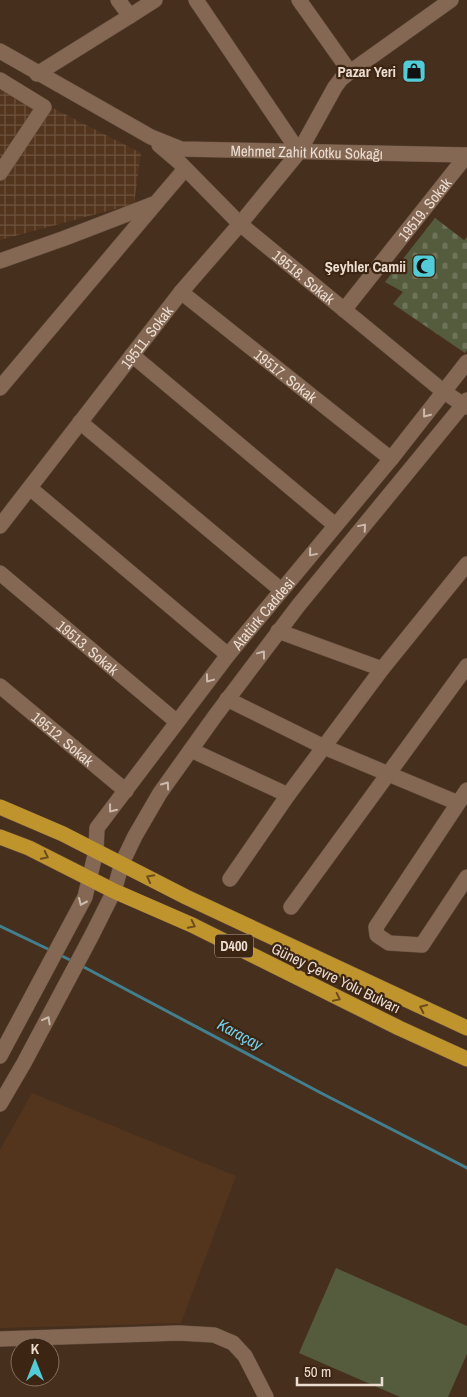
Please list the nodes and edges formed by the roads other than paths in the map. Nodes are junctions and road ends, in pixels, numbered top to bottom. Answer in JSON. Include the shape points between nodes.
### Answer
{"nodes":[{"id":1,"x":118,"y":0,"type":"edge"},
{"id":2,"x":155,"y":0,"type":"edge"},
{"id":3,"x":196,"y":0,"type":"edge"},
{"id":4,"x":299,"y":0,"type":"edge"},
{"id":5,"x":451,"y":0,"type":"edge"},
{"id":6,"x":130,"y":16,"type":"junction"},
{"id":7,"x":0,"y":51,"type":"edge"},
{"id":8,"x":350,"y":72,"type":"junction"},
{"id":9,"x":37,"y":74,"type":"junction"},
{"id":10,"x":0,"y":80,"type":"edge"},
{"id":11,"x":299,"y":152,"type":"junction"},
{"id":12,"x":467,"y":156,"type":"edge"},
{"id":13,"x":182,"y":160,"type":"junction"},
{"id":14,"x":0,"y":173,"type":"edge"},
{"id":15,"x":156,"y":203,"type":"junction"},
{"id":16,"x":240,"y":224,"type":"junction"},
{"id":17,"x":0,"y":261,"type":"edge"},
{"id":18,"x":180,"y":292,"type":"junction"},
{"id":19,"x":344,"y":310,"type":"junction"},
{"id":20,"x":132,"y":355,"type":"junction"},
{"id":21,"x":467,"y":362,"type":"edge"},
{"id":22,"x":0,"y":388,"type":"edge"},
{"id":23,"x":444,"y":392,"type":"junction"},
{"id":24,"x":466,"y":404,"type":"edge"},
{"id":25,"x":80,"y":422,"type":"junction"},
{"id":26,"x":391,"y":459,"type":"junction"},
{"id":27,"x":30,"y":488,"type":"junction"},
{"id":28,"x":335,"y":525,"type":"junction"},
{"id":29,"x":0,"y":526,"type":"edge"},
{"id":30,"x":467,"y":564,"type":"edge"},
{"id":31,"x":0,"y":572,"type":"edge"},
{"id":32,"x":281,"y":590,"type":"junction"},
{"id":33,"x":278,"y":632,"type":"junction"},
{"id":34,"x":228,"y":655,"type":"junction"},
{"id":35,"x":467,"y":666,"type":"edge"},
{"id":36,"x":382,"y":669,"type":"junction"},
{"id":37,"x":0,"y":686,"type":"edge"},
{"id":38,"x":227,"y":699,"type":"junction"},
{"id":39,"x":177,"y":722,"type":"junction"},
{"id":40,"x":324,"y":746,"type":"junction"},
{"id":41,"x":191,"y":750,"type":"junction"},
{"id":42,"x":388,"y":774,"type":"junction"},
{"id":43,"x":467,"y":790,"type":"edge"},
{"id":44,"x":126,"y":791,"type":"junction"},
{"id":45,"x":288,"y":795,"type":"junction"},
{"id":46,"x":458,"y":803,"type":"junction"},
{"id":47,"x":0,"y":807,"type":"edge"},
{"id":48,"x":0,"y":837,"type":"edge"},
{"id":49,"x":96,"y":850,"type":"junction"},
{"id":50,"x":122,"y":863,"type":"junction"},
{"id":51,"x":90,"y":877,"type":"junction"},
{"id":52,"x":467,"y":877,"type":"edge"},
{"id":53,"x":230,"y":879,"type":"dead end"},
{"id":54,"x":114,"y":891,"type":"junction"},
{"id":55,"x":291,"y":907,"type":"dead end"},
{"id":56,"x":467,"y":1028,"type":"edge"},
{"id":57,"x":1,"y":1054,"type":"edge"},
{"id":58,"x":467,"y":1059,"type":"edge"},
{"id":59,"x":0,"y":1104,"type":"edge"},
{"id":60,"x":0,"y":1339,"type":"edge"},
{"id":61,"x":266,"y":1397,"type":"edge"}],
"edges":[{"from":1,"to":6,"type":"street"},
{"from":2,"to":6,"type":"street"},
{"from":3,"to":11,"type":"street"},
{"from":4,"to":8,"type":"street"},
{"from":5,"to":8,"type":"street","name":"19511. Sokak"},
{"from":6,"to":9,"type":"street"},
{"from":7,"to":9,"type":"street","name":"Mehmet Zahit Kotku Sokağı"},
{"from":8,"to":11,"type":"street","name":"19511. Sokak","via":[[335,86]]},
{"from":9,"to":13,"type":"street","name":"Mehmet Zahit Kotku Sokağı","via":[[151,137]]},
{"from":10,"to":14,"type":"street","via":[[44,108]]},
{"from":11,"to":12,"type":"street","name":"Mehmet Zahit Kotku Sokağı"},
{"from":11,"to":13,"type":"street","name":"Mehmet Zahit Kotku Sokağı"},
{"from":11,"to":16,"type":"street","name":"19511. Sokak"},
{"from":12,"to":19,"type":"street","name":"19519. Sokak"},
{"from":13,"to":15,"type":"street"},
{"from":13,"to":16,"type":"street","name":"19518. Sokak"},
{"from":15,"to":17,"type":"street"},
{"from":15,"to":22,"type":"street"},
{"from":16,"to":18,"type":"street","name":"19511. Sokak"},
{"from":16,"to":19,"type":"street","name":"19518. Sokak"},
{"from":18,"to":20,"type":"street","name":"19511. Sokak"},
{"from":18,"to":26,"type":"street","name":"19517. Sokak"},
{"from":19,"to":23,"type":"street","name":"19518. Sokak"},
{"from":20,"to":25,"type":"street","name":"19511. Sokak"},
{"from":20,"to":28,"type":"street"},
{"from":21,"to":23,"type":"street","name":"Atatürk Caddesi"},
{"from":23,"to":24,"type":"street","name":"19518. Sokak"},
{"from":23,"to":26,"type":"street","name":"Atatürk Caddesi","one_way":true},
{"from":33,"to":24,"type":"street","name":"Atatürk Caddesi","one_way":true},
{"from":25,"to":27,"type":"street","name":"19511. Sokak"},
{"from":25,"to":32,"type":"street"},
{"from":26,"to":28,"type":"street","name":"Atatürk Caddesi"},
{"from":27,"to":29,"type":"street","name":"19511. Sokak"},
{"from":27,"to":34,"type":"street"},
{"from":28,"to":32,"type":"street","name":"Atatürk Caddesi","one_way":true},
{"from":30,"to":36,"type":"street"},
{"from":31,"to":39,"type":"street","name":"19513. Sokak"},
{"from":32,"to":34,"type":"street","name":"Atatürk Caddesi"},
{"from":33,"to":36,"type":"street"},
{"from":38,"to":33,"type":"street","name":"Atatürk Caddesi","one_way":true},
{"from":34,"to":39,"type":"street","name":"Atatürk Caddesi","one_way":true},
{"from":35,"to":42,"type":"street"},
{"from":36,"to":40,"type":"street"},
{"from":37,"to":44,"type":"street","name":"19512. Sokak"},
{"from":38,"to":40,"type":"street"},
{"from":38,"to":41,"type":"street","name":"Atatürk Caddesi"},
{"from":39,"to":44,"type":"street","name":"Atatürk Caddesi"},
{"from":40,"to":42,"type":"street"},
{"from":40,"to":45,"type":"street"},
{"from":41,"to":45,"type":"street"},
{"from":50,"to":41,"type":"street","name":"Atatürk Caddesi","one_way":true,"via":[[160,793]]},
{"from":42,"to":46,"type":"street"},
{"from":42,"to":55,"type":"street"},
{"from":43,"to":46,"type":"street"},
{"from":44,"to":49,"type":"street","name":"Atatürk Caddesi","one_way":true,"via":[[97,828]]},
{"from":45,"to":53,"type":"street"},
{"from":46,"to":52,"type":"street","via":[[376,927],[377,935],[388,943],[422,945]]},
{"from":47,"to":49,"type":"highway","name":"Güney Çevre Yolu Bulvarı","number":"D400"},
{"from":48,"to":51,"type":"highway","name":"Güney Çevre Yolu Bulvarı","number":"D400","one_way":true},
{"from":49,"to":50,"type":"highway","name":"Güney Çevre Yolu Bulvarı","number":"D400"},
{"from":49,"to":51,"type":"street","name":"Atatürk Caddesi"},
{"from":50,"to":54,"type":"street","name":"Atatürk Caddesi"},
{"from":56,"to":50,"type":"highway","name":"Güney Çevre Yolu Bulvarı","number":"D400","one_way":true,"via":[[186,897]]},
{"from":51,"to":54,"type":"highway","name":"Güney Çevre Yolu Bulvarı","number":"D400"},
{"from":51,"to":57,"type":"street","name":"Atatürk Caddesi","one_way":true,"via":[[85,897],[71,926]]},
{"from":54,"to":58,"type":"highway","name":"Güney Çevre Yolu Bulvarı","number":"D400","one_way":true,"via":[[183,921]]},
{"from":59,"to":54,"type":"street","name":"Atatürk Caddesi","one_way":true},
{"from":60,"to":61,"type":"street","via":[[179,1333],[214,1335],[233,1343],[244,1356]]}]}
